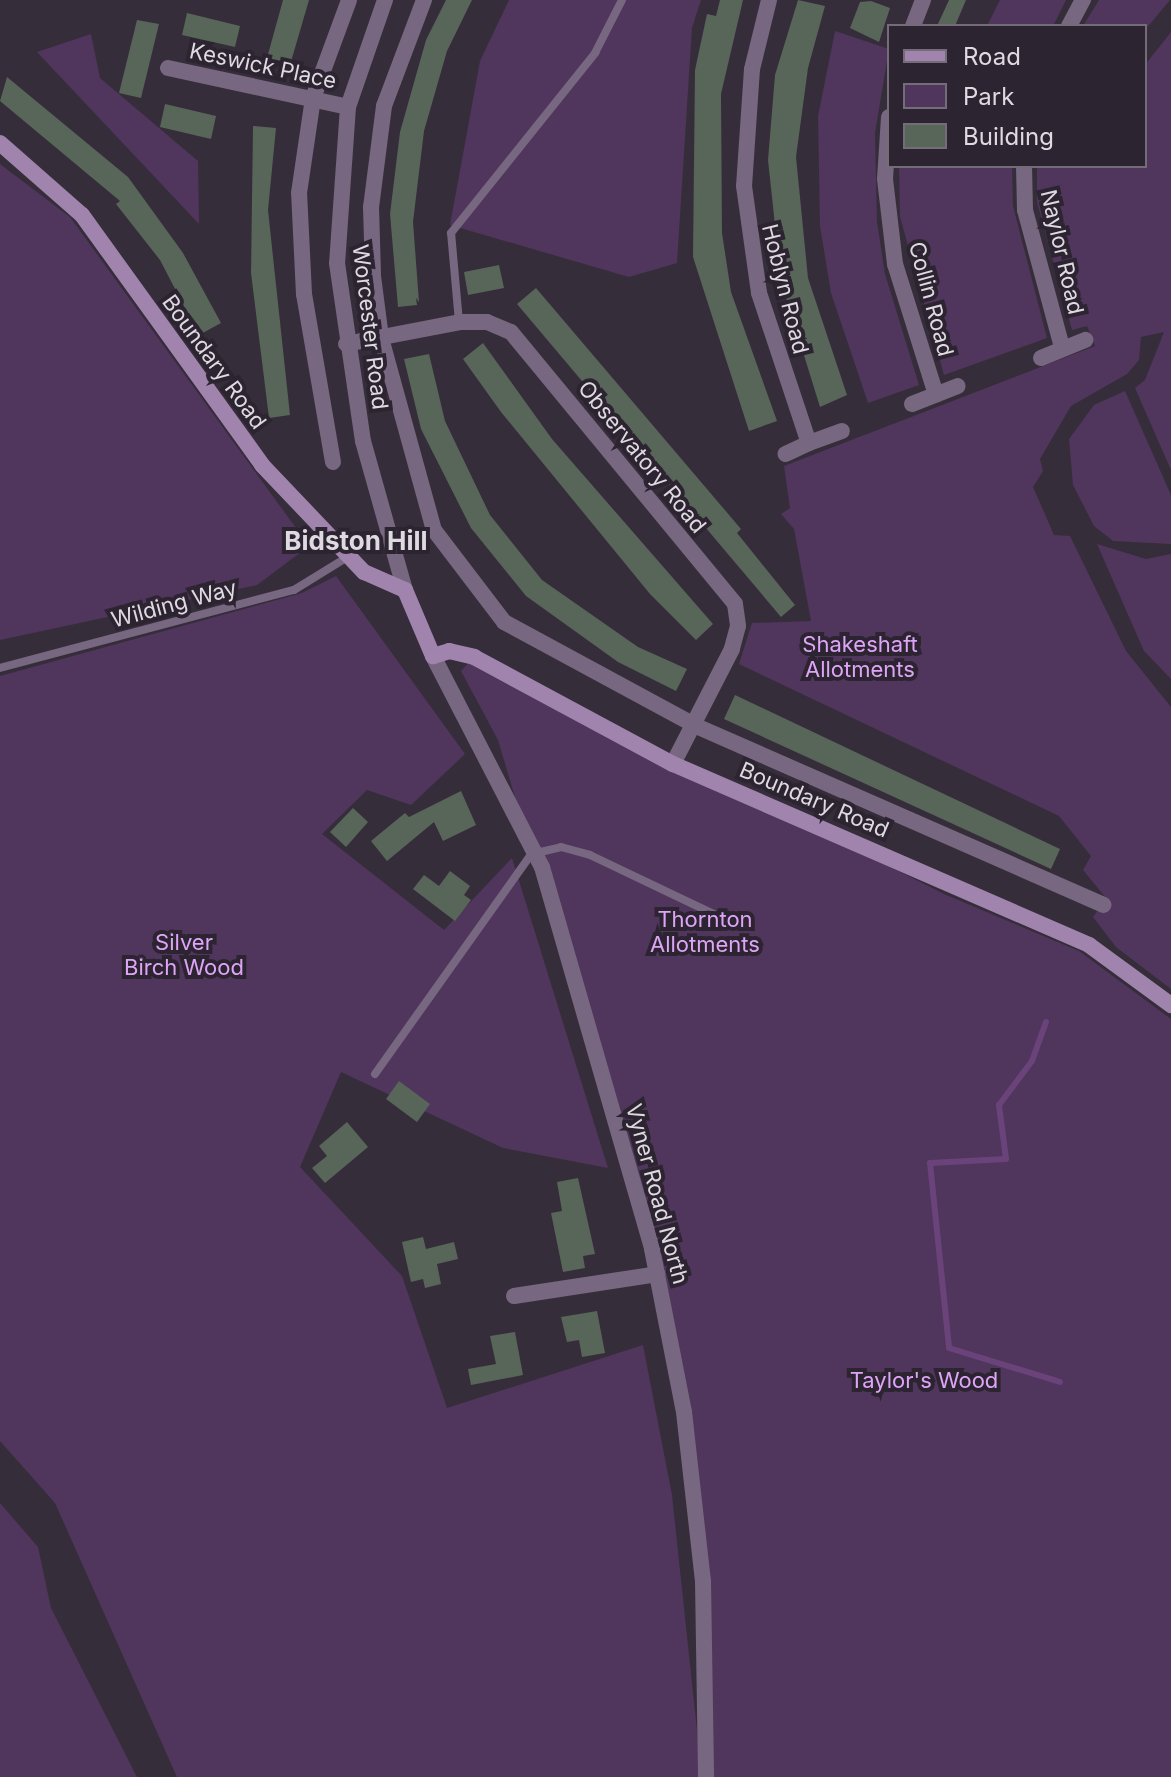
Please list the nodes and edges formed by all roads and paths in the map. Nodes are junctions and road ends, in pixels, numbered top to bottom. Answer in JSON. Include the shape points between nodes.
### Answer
{"nodes":[{"id":1,"x":349,"y":0,"type":"edge"},
{"id":2,"x":385,"y":0,"type":"edge"},
{"id":3,"x":424,"y":0,"type":"edge"},
{"id":4,"x":622,"y":0,"type":"edge"},
{"id":5,"x":769,"y":0,"type":"edge"},
{"id":6,"x":923,"y":0,"type":"edge"},
{"id":7,"x":1083,"y":0,"type":"edge"},
{"id":8,"x":914,"y":24,"type":"edge"},
{"id":9,"x":1070,"y":24,"type":"edge"},
{"id":10,"x":168,"y":68,"type":"dead end"},
{"id":11,"x":313,"y":98,"type":"junction"},
{"id":12,"x":348,"y":107,"type":"junction"},
{"id":13,"x":0,"y":143,"type":"edge"},
{"id":14,"x":887,"y":148,"type":"edge"},
{"id":15,"x":1024,"y":168,"type":"edge"},
{"id":16,"x":460,"y":322,"type":"junction"},
{"id":17,"x":381,"y":338,"type":"junction"},
{"id":18,"x":1085,"y":340,"type":"dead end"},
{"id":19,"x":346,"y":344,"type":"junction"},
{"id":20,"x":1062,"y":347,"type":"junction"},
{"id":21,"x":1041,"y":358,"type":"dead end"},
{"id":22,"x":958,"y":386,"type":"dead end"},
{"id":23,"x":936,"y":395,"type":"junction"},
{"id":24,"x":912,"y":404,"type":"dead end"},
{"id":25,"x":842,"y":431,"type":"dead end"},
{"id":26,"x":809,"y":443,"type":"junction"},
{"id":27,"x":785,"y":454,"type":"dead end"},
{"id":28,"x":333,"y":462,"type":"dead end"},
{"id":29,"x":445,"y":543,"type":"joint"},
{"id":30,"x":349,"y":556,"type":"junction"},
{"id":31,"x":405,"y":590,"type":"junction"},
{"id":32,"x":433,"y":656,"type":"junction"},
{"id":33,"x":0,"y":668,"type":"edge"},
{"id":34,"x":696,"y":726,"type":"junction"},
{"id":35,"x":673,"y":764,"type":"junction"},
{"id":36,"x":535,"y":851,"type":"junction"},
{"id":37,"x":1103,"y":905,"type":"dead end"},
{"id":38,"x":722,"y":918,"type":"dead end"},
{"id":39,"x":1171,"y":1005,"type":"edge"},
{"id":40,"x":375,"y":1074,"type":"dead end"},
{"id":41,"x":657,"y":1274,"type":"junction"},
{"id":42,"x":514,"y":1296,"type":"dead end"},
{"id":43,"x":706,"y":1777,"type":"edge"}],
"edges":[{"from":1,"to":11,"type":"street"},
{"from":2,"to":12,"type":"street","name":"Worcester Road"},
{"from":3,"to":17,"type":"street","name":"Worcester Road","via":[[394,72],[378,139],[371,207]]},
{"from":4,"to":16,"type":"lane","via":[[595,53],[451,233]]},
{"from":5,"to":26,"type":"street","name":"Hoblyn Road","via":[[745,120],[745,221],[769,333]]},
{"from":6,"to":8,"type":"street"},
{"from":7,"to":9,"type":"street"},
{"from":10,"to":11,"type":"street","name":"Keswick Place"},
{"from":11,"to":12,"type":"street","name":"Keswick Place"},
{"from":11,"to":28,"type":"street","via":[[300,231],[310,342]]},
{"from":12,"to":19,"type":"street","name":"Worcester Road","via":[[337,207]]},
{"from":13,"to":30,"type":"main road","name":"Boundary Road","via":[[82,215],[219,410]]},
{"from":14,"to":23,"type":"street","name":"Collin Road","via":[[885,179],[895,264]]},
{"from":15,"to":20,"type":"street","name":"Naylor Road","via":[[1025,210]]},
{"from":16,"to":17,"type":"street","name":"Observatory Road"},
{"from":16,"to":34,"type":"street","name":"Observatory Road","via":[[487,322],[511,332],[735,604],[738,626],[732,649]]},
{"from":17,"to":19,"type":"street","name":"Observatory Road"},
{"from":17,"to":29,"type":"street","name":"Worcester Road","via":[[434,530]]},
{"from":18,"to":20,"type":"street","name":"Naylor Road"},
{"from":19,"to":31,"type":"street","name":"Worcester Road","via":[[381,516]]},
{"from":20,"to":21,"type":"street","name":"Naylor Road"},
{"from":22,"to":23,"type":"street","name":"Collin Road"},
{"from":23,"to":24,"type":"street","name":"Collin Road"},
{"from":25,"to":26,"type":"street"},
{"from":26,"to":27,"type":"street"},
{"from":29,"to":34,"type":"street","name":"Boundary Road","via":[[504,622]]},
{"from":30,"to":31,"type":"main road","name":"Boundary Road","via":[[377,581]]},
{"from":30,"to":33,"type":"lane","name":"Wilding Way","via":[[294,590]]},
{"from":31,"to":32,"type":"main road","name":"Worcester Road"},
{"from":32,"to":35,"type":"main road","name":"Boundary Road","via":[[449,651],[474,657]]},
{"from":32,"to":36,"type":"street","name":"Vyner Road North"},
{"from":34,"to":35,"type":"street","name":"Observatory Road"},
{"from":34,"to":37,"type":"street","name":"Boundary Road"},
{"from":35,"to":39,"type":"main road","name":"Boundary Road","via":[[1089,945]]},
{"from":36,"to":38,"type":"lane","via":[[561,847],[590,855]]},
{"from":36,"to":40,"type":"lane"},
{"from":36,"to":41,"type":"street","name":"Vyner Road North"},
{"from":41,"to":42,"type":"street"},
{"from":41,"to":43,"type":"street","name":"Vyner Road North","via":[[684,1412],[703,1581]]}]}
